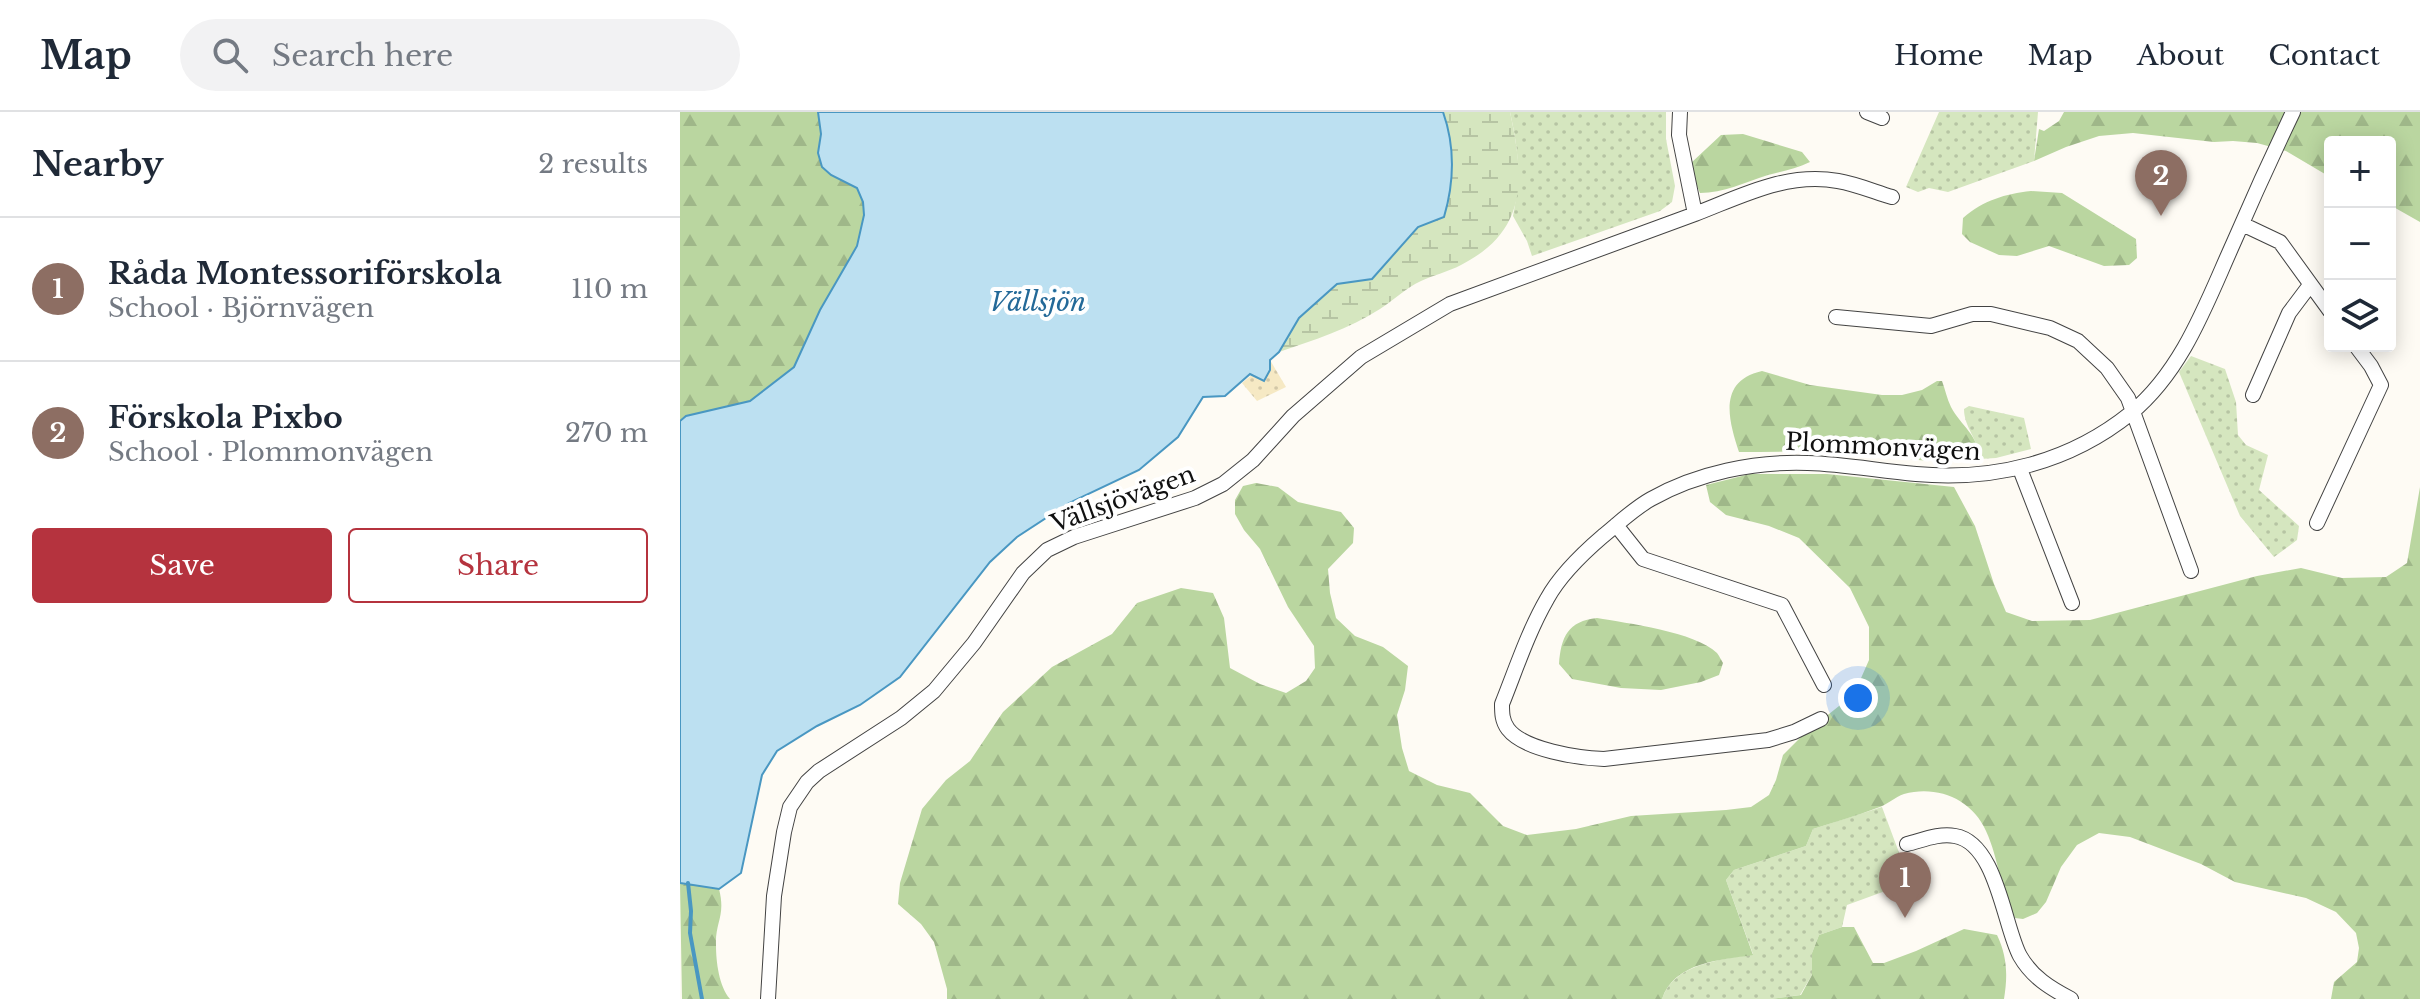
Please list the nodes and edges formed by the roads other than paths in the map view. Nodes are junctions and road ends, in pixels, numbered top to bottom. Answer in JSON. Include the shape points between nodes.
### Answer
{"nodes":[{"id":1,"x":1680,"y":112,"type":"edge"},
{"id":2,"x":1867,"y":112,"type":"edge"},
{"id":3,"x":2293,"y":112,"type":"edge"},
{"id":4,"x":1882,"y":118,"type":"dead end"},
{"id":5,"x":1892,"y":197,"type":"dead end"},
{"id":6,"x":1695,"y":214,"type":"junction"},
{"id":7,"x":2242,"y":224,"type":"junction"},
{"id":8,"x":2310,"y":285,"type":"junction"},
{"id":9,"x":2324,"y":303,"type":"edge"},
{"id":10,"x":1836,"y":317,"type":"dead end"},
{"id":11,"x":2360,"y":352,"type":"edge"},
{"id":12,"x":2253,"y":395,"type":"dead end"},
{"id":13,"x":2133,"y":411,"type":"junction"},
{"id":14,"x":2020,"y":469,"type":"junction"},
{"id":15,"x":2317,"y":523,"type":"dead end"},
{"id":16,"x":1616,"y":525,"type":"junction"},
{"id":17,"x":2191,"y":571,"type":"dead end"},
{"id":18,"x":2072,"y":603,"type":"dead end"},
{"id":19,"x":1824,"y":685,"type":"dead end"},
{"id":20,"x":1821,"y":719,"type":"dead end"},
{"id":21,"x":1907,"y":844,"type":"dead end"},
{"id":22,"x":768,"y":999,"type":"edge"},
{"id":23,"x":2071,"y":999,"type":"edge"}],
"edges":[{"from":1,"to":6,"type":"street","via":[[1679,135]]},
{"from":2,"to":4,"type":"street"},
{"from":3,"to":7,"type":"street","name":"Plommonvägen"},
{"from":5,"to":6,"type":"street","name":"Vällsjövägen","via":[[1843,181],[1802,179],[1781,181]]},
{"from":6,"to":22,"type":"street","name":"Vällsjövägen","via":[[1450,304],[1361,357],[1223,484],[1047,550],[1023,573],[934,691],[819,771],[790,807],[774,896]]},
{"from":7,"to":8,"type":"street","via":[[2280,242]]},
{"from":7,"to":13,"type":"street","name":"Plommonvägen","via":[[2180,356]]},
{"from":8,"to":9,"type":"street"},
{"from":8,"to":12,"type":"street","via":[[2289,313]]},
{"from":10,"to":13,"type":"street","via":[[1931,326],[1991,314],[2050,328],[2078,341],[2099,360]]},
{"from":11,"to":15,"type":"street","via":[[2381,385]]},
{"from":13,"to":14,"type":"street","name":"Plommonvägen","via":[[2073,450]]},
{"from":13,"to":17,"type":"street"},
{"from":14,"to":16,"type":"street","name":"Plommonvägen","via":[[1934,475],[1807,463],[1755,465],[1670,489]]},
{"from":14,"to":18,"type":"street"},
{"from":16,"to":19,"type":"street","via":[[1643,559],[1782,605]]},
{"from":16,"to":20,"type":"street","name":"Plommonvägen","via":[[1586,550],[1547,597],[1502,704],[1508,729],[1536,746],[1604,759],[1768,740]]},
{"from":21,"to":23,"type":"street","via":[[1934,836],[1965,838],[1999,887],[2019,954],[2035,976]]}]}
